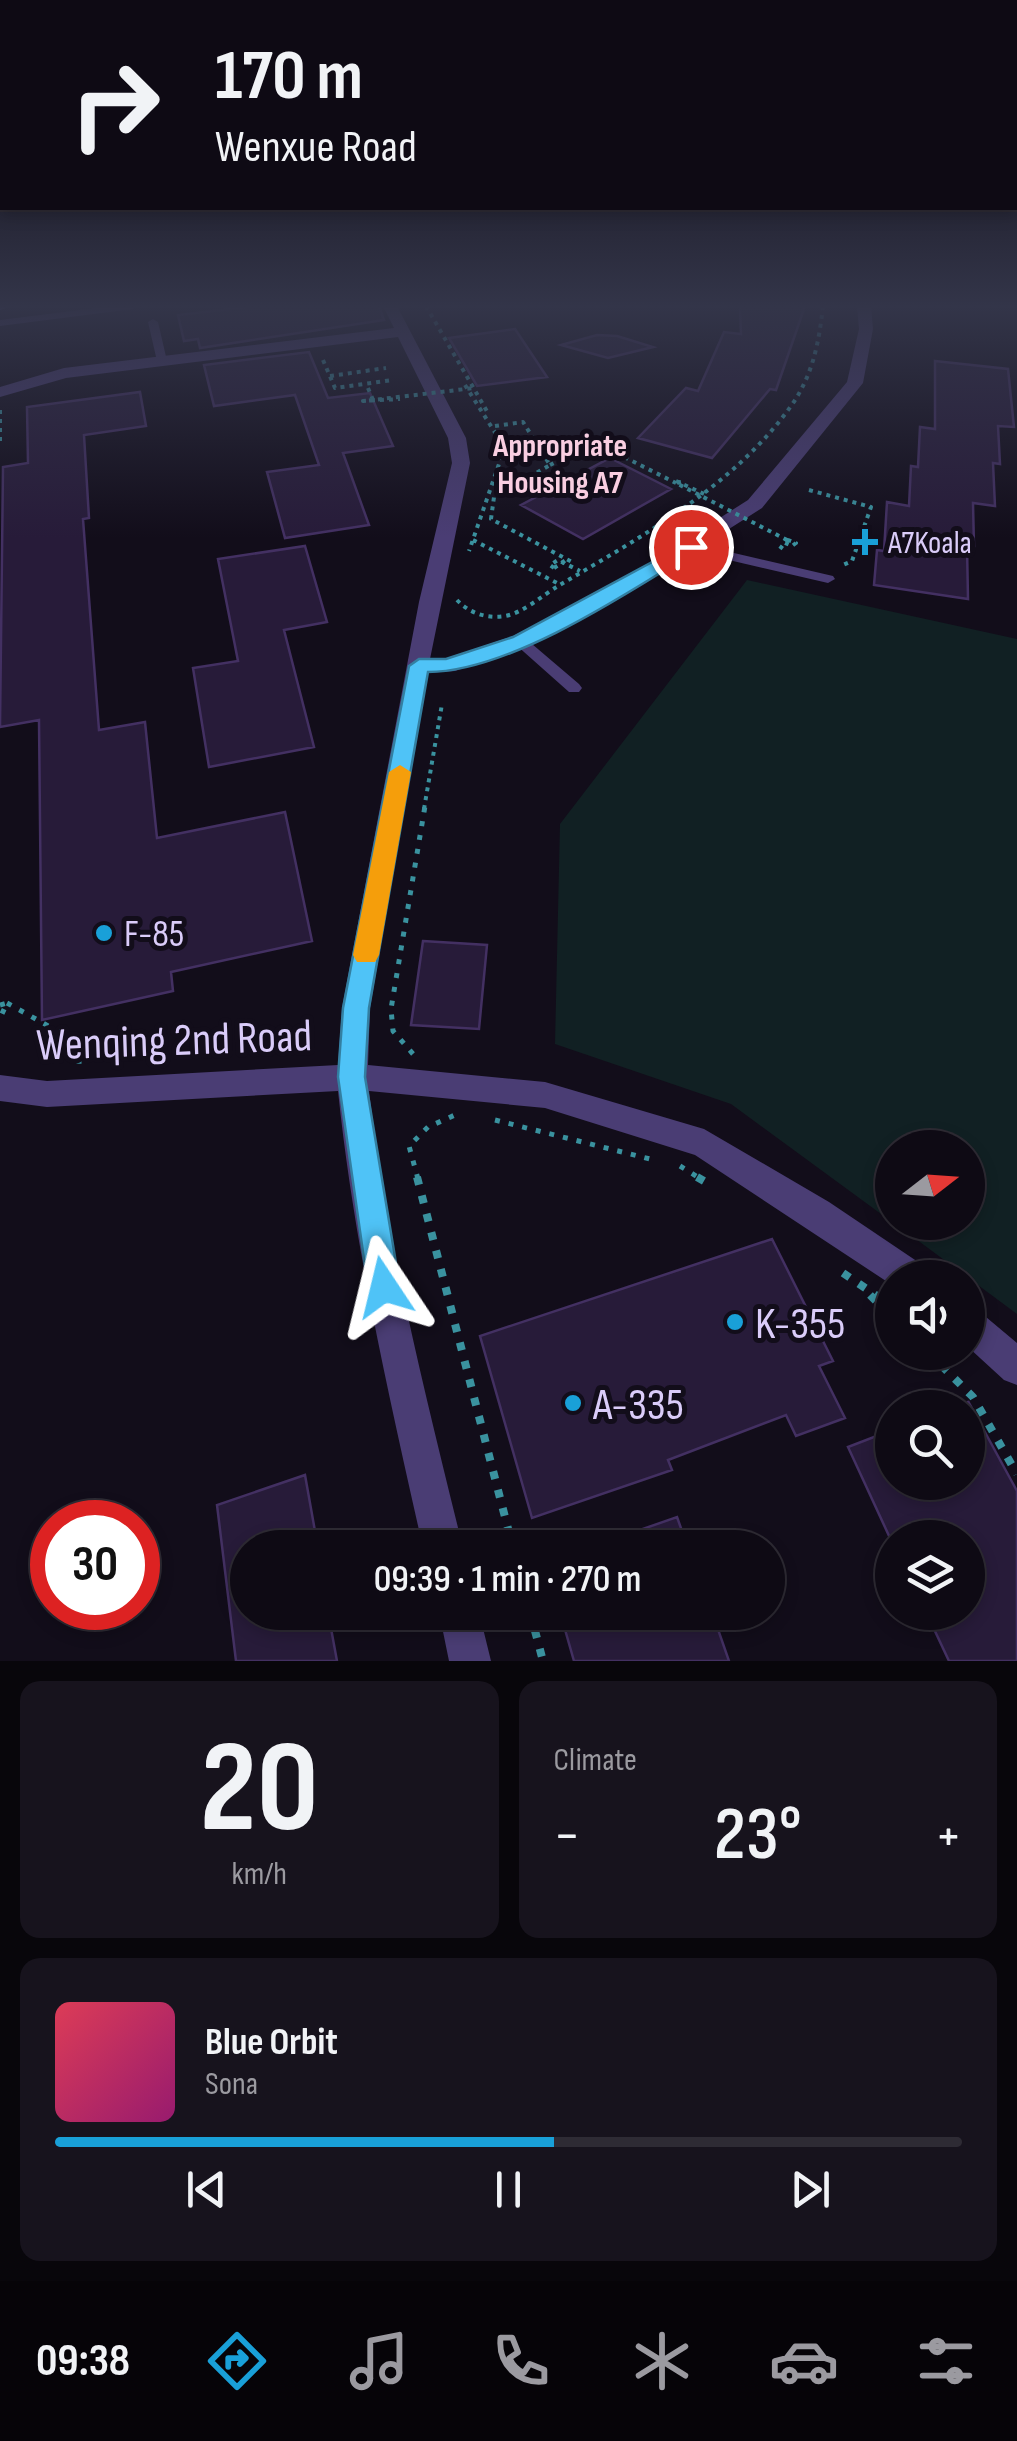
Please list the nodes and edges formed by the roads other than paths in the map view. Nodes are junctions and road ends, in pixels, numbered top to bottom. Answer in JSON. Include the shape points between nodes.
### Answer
{"nodes":[{"id":1,"x":30,"y":384,"type":"edge"},
{"id":2,"x":429,"y":384,"type":"edge"},
{"id":3,"x":855,"y":384,"type":"edge"},
{"id":4,"x":0,"y":392,"type":"edge"},
{"id":5,"x":691,"y":547,"type":"junction"},
{"id":6,"x":828,"y":579,"type":"dead end"},
{"id":7,"x":520,"y":641,"type":"junction"},
{"id":8,"x":419,"y":666,"type":"junction"},
{"id":9,"x":574,"y":688,"type":"dead end"},
{"id":10,"x":352,"y":1077,"type":"junction"},
{"id":11,"x":0,"y":1088,"type":"edge"},
{"id":12,"x":884,"y":1260,"type":"edge"},
{"id":13,"x":985,"y":1339,"type":"edge"},
{"id":14,"x":1017,"y":1367,"type":"edge"},
{"id":15,"x":439,"y":1530,"type":"edge"},
{"id":16,"x":463,"y":1630,"type":"edge"},
{"id":17,"x":470,"y":1661,"type":"edge"}],
"edges":[{"from":1,"to":4,"type":"street"},
{"from":2,"to":8,"type":"street","via":[[458,438],[461,464]]},
{"from":3,"to":5,"type":"street","via":[[755,504]]},
{"from":5,"to":6,"type":"lane"},
{"from":5,"to":7,"type":"street"},
{"from":7,"to":8,"type":"street","via":[[447,666]]},
{"from":7,"to":9,"type":"lane"},
{"from":8,"to":10,"type":"street","via":[[356,1008]]},
{"from":10,"to":11,"type":"street","name":"Wenqing 2nd Road","via":[[47,1094]]},
{"from":10,"to":12,"type":"street","name":"Wenqing 2nd Road","via":[[545,1095],[704,1144]]},
{"from":10,"to":15,"type":"street","via":[[392,1327]]},
{"from":13,"to":14,"type":"street"},
{"from":16,"to":17,"type":"street"}]}
